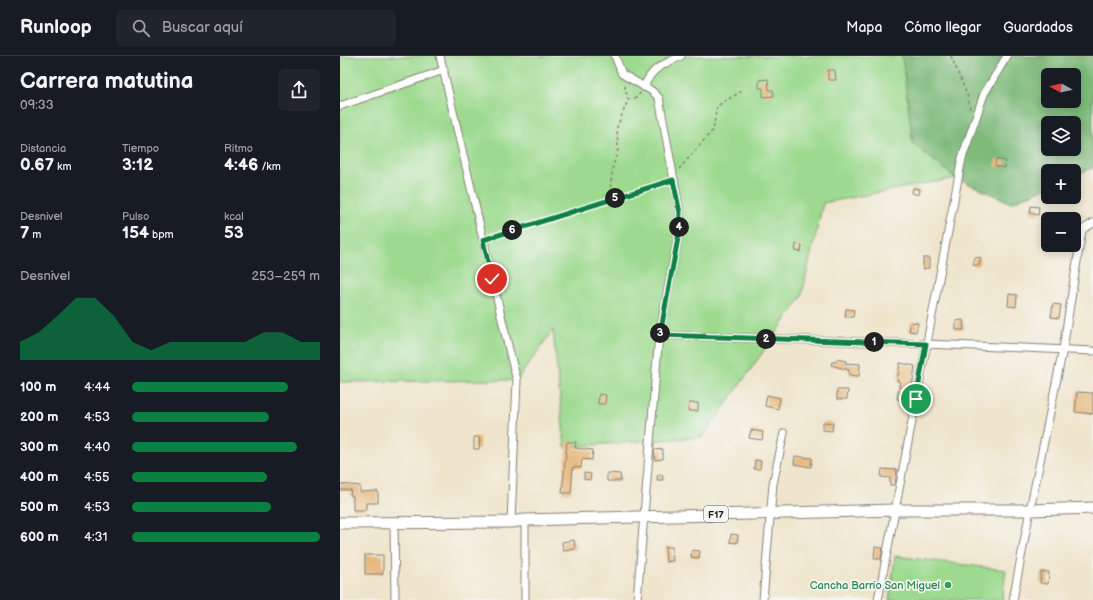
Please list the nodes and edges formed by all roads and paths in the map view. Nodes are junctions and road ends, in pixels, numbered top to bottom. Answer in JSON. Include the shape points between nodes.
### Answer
{"nodes":[{"id":1,"x":440,"y":56,"type":"edge"},
{"id":2,"x":615,"y":56,"type":"edge"},
{"id":3,"x":681,"y":56,"type":"edge"},
{"id":4,"x":951,"y":56,"type":"edge"},
{"id":5,"x":1007,"y":56,"type":"edge"},
{"id":6,"x":444,"y":70,"type":"junction"},
{"id":7,"x":622,"y":74,"type":"junction"},
{"id":8,"x":644,"y":87,"type":"junction"},
{"id":9,"x":742,"y":91,"type":"dead end"},
{"id":10,"x":628,"y":100,"type":"junction"},
{"id":11,"x":340,"y":106,"type":"edge"},
{"id":12,"x":974,"y":123,"type":"junction"},
{"id":13,"x":673,"y":180,"type":"junction"},
{"id":14,"x":609,"y":200,"type":"junction"},
{"id":15,"x":1093,"y":223,"type":"edge"},
{"id":16,"x":483,"y":240,"type":"junction"},
{"id":17,"x":660,"y":335,"type":"junction"},
{"id":18,"x":926,"y":344,"type":"junction"},
{"id":19,"x":1063,"y":349,"type":"junction"},
{"id":20,"x":1093,"y":351,"type":"edge"},
{"id":21,"x":784,"y":434,"type":"dead end"},
{"id":22,"x":1093,"y":508,"type":"edge"},
{"id":23,"x":896,"y":510,"type":"junction"},
{"id":24,"x":1030,"y":510,"type":"junction"},
{"id":25,"x":771,"y":512,"type":"junction"},
{"id":26,"x":643,"y":516,"type":"junction"},
{"id":27,"x":525,"y":520,"type":"junction"},
{"id":28,"x":511,"y":522,"type":"junction"},
{"id":29,"x":340,"y":523,"type":"edge"},
{"id":30,"x":394,"y":523,"type":"junction"},
{"id":31,"x":395,"y":600,"type":"edge"},
{"id":32,"x":525,"y":600,"type":"edge"},
{"id":33,"x":637,"y":600,"type":"edge"},
{"id":34,"x":763,"y":600,"type":"edge"},
{"id":35,"x":878,"y":600,"type":"edge"},
{"id":36,"x":1013,"y":600,"type":"edge"}],
"edges":[{"from":1,"to":6,"type":"street"},
{"from":2,"to":7,"type":"street"},
{"from":3,"to":8,"type":"street","via":[[654,70]]},
{"from":4,"to":12,"type":"path","via":[[968,97]]},
{"from":5,"to":12,"type":"street","via":[[984,94]]},
{"from":6,"to":11,"type":"street"},
{"from":6,"to":16,"type":"street"},
{"from":7,"to":8,"type":"street"},
{"from":7,"to":10,"type":"path"},
{"from":8,"to":10,"type":"path","via":[[637,97]]},
{"from":8,"to":13,"type":"street","via":[[659,98]]},
{"from":9,"to":13,"type":"path","via":[[717,106],[712,130],[680,167]]},
{"from":10,"to":14,"type":"path","via":[[617,127],[618,150],[613,166]]},
{"from":12,"to":18,"type":"street","via":[[962,158]]},
{"from":13,"to":14,"type":"path"},
{"from":13,"to":17,"type":"street","via":[[680,219]]},
{"from":14,"to":16,"type":"path"},
{"from":15,"to":19,"type":"street","via":[[1082,230]]},
{"from":16,"to":28,"type":"street","via":[[517,380]]},
{"from":17,"to":18,"type":"street"},
{"from":17,"to":26,"type":"street"},
{"from":18,"to":19,"type":"street"},
{"from":18,"to":23,"type":"street"},
{"from":19,"to":20,"type":"street"},
{"from":19,"to":24,"type":"street"},
{"from":21,"to":25,"type":"street"},
{"from":22,"to":24,"type":"highway","number":"F17"},
{"from":23,"to":24,"type":"highway","number":"F17"},
{"from":23,"to":25,"type":"highway","number":"F17"},
{"from":23,"to":35,"type":"street"},
{"from":24,"to":36,"type":"street"},
{"from":25,"to":26,"type":"highway","number":"F17"},
{"from":25,"to":34,"type":"street"},
{"from":26,"to":27,"type":"highway","number":"F17"},
{"from":26,"to":33,"type":"street"},
{"from":27,"to":28,"type":"highway","number":"F17"},
{"from":27,"to":32,"type":"street"},
{"from":28,"to":30,"type":"highway","number":"F17"},
{"from":29,"to":30,"type":"highway","number":"F17"},
{"from":30,"to":31,"type":"street"}]}
